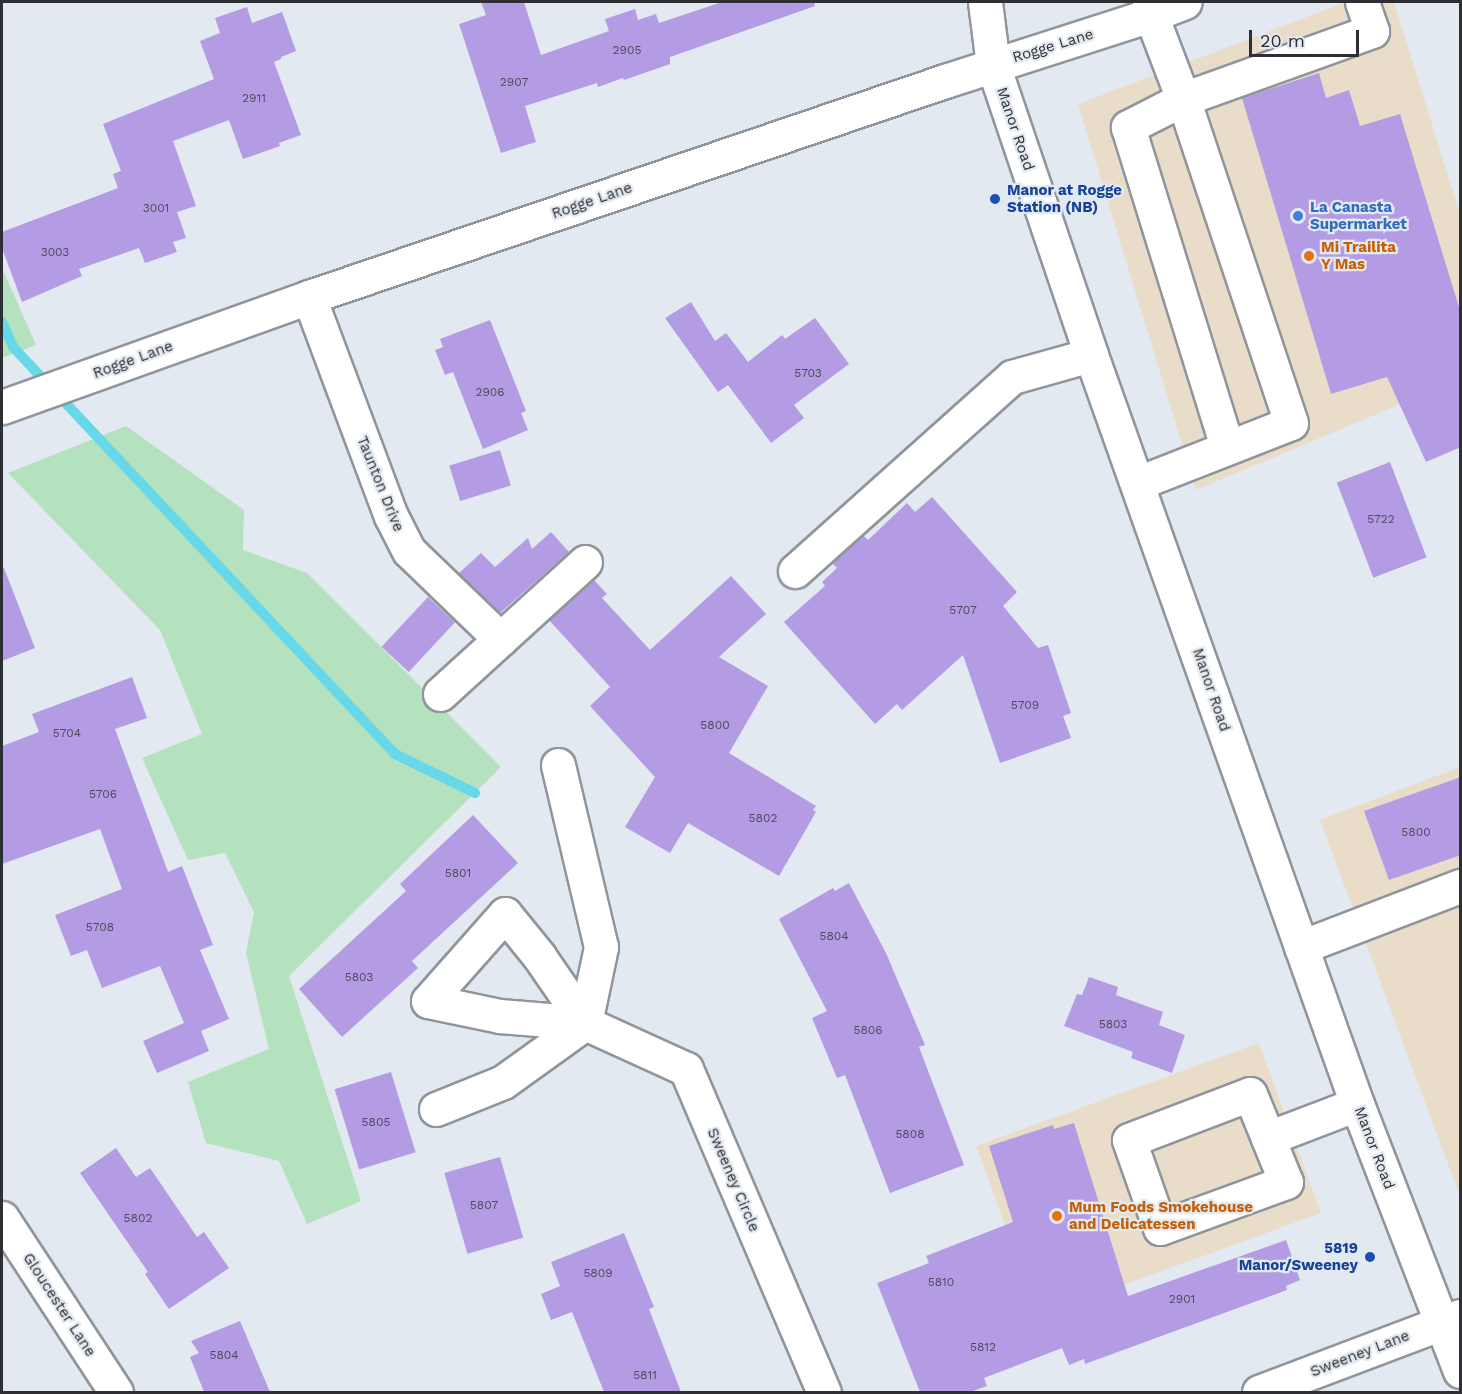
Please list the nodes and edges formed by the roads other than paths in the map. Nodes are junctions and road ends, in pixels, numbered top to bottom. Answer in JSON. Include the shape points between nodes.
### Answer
{"nodes":[{"id":1,"x":985,"y":2,"type":"edge"},
{"id":2,"x":1185,"y":2,"type":"edge"},
{"id":3,"x":1362,"y":2,"type":"edge"},
{"id":4,"x":1150,"y":8,"type":"edge"},
{"id":5,"x":993,"y":65,"type":"junction"},
{"id":6,"x":1183,"y":99,"type":"junction"},
{"id":7,"x":309,"y":297,"type":"junction"},
{"id":8,"x":1091,"y":355,"type":"junction"},
{"id":9,"x":2,"y":407,"type":"edge"},
{"id":10,"x":1227,"y":446,"type":"junction"},
{"id":11,"x":1138,"y":483,"type":"junction"},
{"id":12,"x":585,"y":561,"type":"dead end"},
{"id":13,"x":795,"y":571,"type":"dead end"},
{"id":14,"x":500,"y":639,"type":"junction"},
{"id":15,"x":440,"y":694,"type":"dead end"},
{"id":16,"x":558,"y":765,"type":"dead end"},
{"id":17,"x":1461,"y":886,"type":"edge"},
{"id":18,"x":1301,"y":947,"type":"junction"},
{"id":19,"x":585,"y":1023,"type":"junction"},
{"id":20,"x":1357,"y":1104,"type":"junction"},
{"id":21,"x":435,"y":1108,"type":"dead end"},
{"id":22,"x":1268,"y":1138,"type":"junction"},
{"id":23,"x":2,"y":1218,"type":"edge"},
{"id":24,"x":1452,"y":1320,"type":"edge"},
{"id":25,"x":1461,"y":1371,"type":"edge"},
{"id":26,"x":116,"y":1392,"type":"edge"},
{"id":27,"x":825,"y":1392,"type":"edge"},
{"id":28,"x":1259,"y":1392,"type":"edge"}],
"edges":[{"from":1,"to":5,"type":"street","name":"Manor Road"},
{"from":2,"to":4,"type":"street","name":"Rogge Lane"},
{"from":3,"to":6,"type":"street","via":[[1372,31]]},
{"from":4,"to":5,"type":"street","name":"Rogge Lane"},
{"from":4,"to":6,"type":"street"},
{"from":5,"to":7,"type":"street","name":"Rogge Lane"},
{"from":5,"to":8,"type":"street","name":"Manor Road"},
{"from":6,"to":10,"type":"street","via":[[1128,127]]},
{"from":6,"to":10,"type":"street","via":[[1291,423]]},
{"from":7,"to":9,"type":"street","name":"Rogge Lane"},
{"from":7,"to":14,"type":"street","name":"Taunton Drive","via":[[391,516],[409,551]]},
{"from":8,"to":11,"type":"street","name":"Manor Road"},
{"from":8,"to":13,"type":"street","via":[[1012,377]]},
{"from":10,"to":11,"type":"street"},
{"from":11,"to":18,"type":"street","name":"Manor Road"},
{"from":12,"to":14,"type":"street"},
{"from":14,"to":15,"type":"street"},
{"from":16,"to":19,"type":"street","via":[[601,948]]},
{"from":17,"to":18,"type":"street"},
{"from":18,"to":20,"type":"street","name":"Manor Road"},
{"from":19,"to":21,"type":"street","via":[[503,1082]]},
{"from":19,"to":27,"type":"street","name":"Sweeney Circle","via":[[686,1070]]},
{"from":20,"to":22,"type":"street"},
{"from":20,"to":24,"type":"street","name":"Manor Road"},
{"from":22,"to":22,"type":"street","via":[[1286,1182],[1160,1228],[1128,1140],[1250,1094]]},
{"from":23,"to":26,"type":"street","name":"Gloucester Lane"},
{"from":24,"to":25,"type":"street","name":"Manor Road"},
{"from":24,"to":28,"type":"street","name":"Sweeney Lane"}]}
